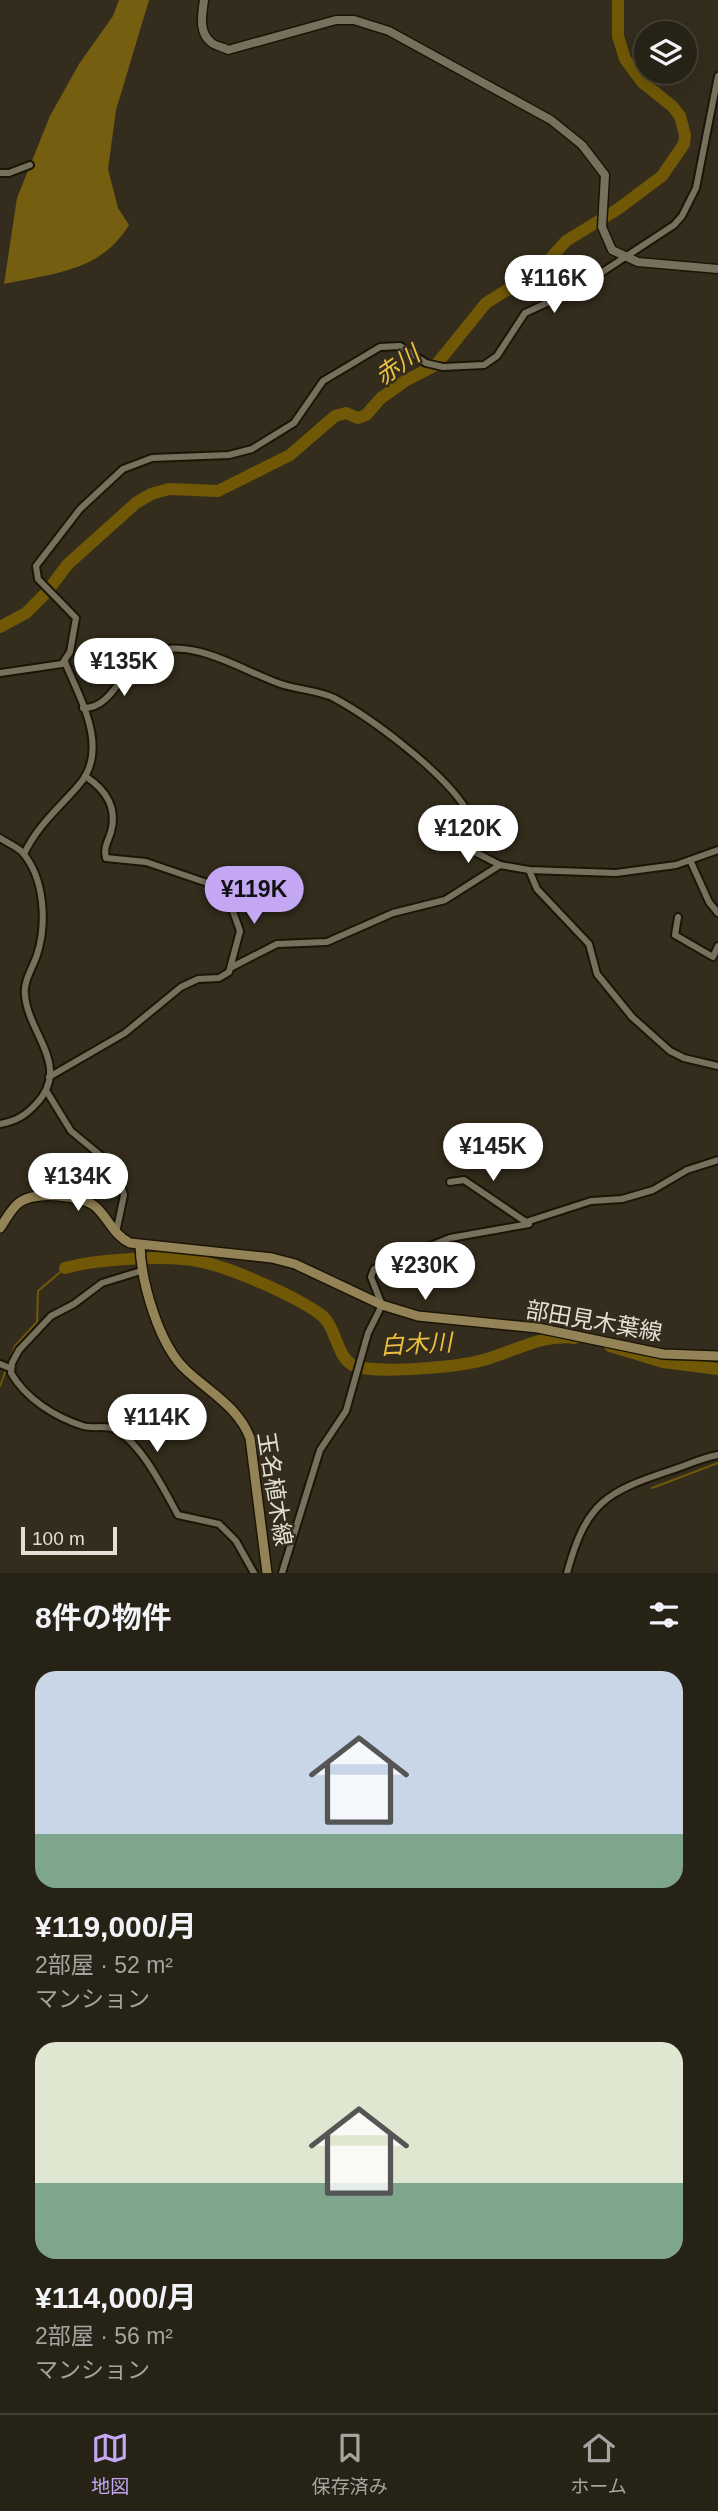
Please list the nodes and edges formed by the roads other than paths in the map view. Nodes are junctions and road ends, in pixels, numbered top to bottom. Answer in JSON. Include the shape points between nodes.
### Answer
{"nodes":[{"id":1,"x":204,"y":0,"type":"edge"},
{"id":2,"x":718,"y":76,"type":"edge"},
{"id":3,"x":30,"y":165,"type":"dead end"},
{"id":4,"x":0,"y":173,"type":"edge"},
{"id":5,"x":624,"y":257,"type":"junction"},
{"id":6,"x":718,"y":269,"type":"edge"},
{"id":7,"x":65,"y":662,"type":"junction"},
{"id":8,"x":0,"y":673,"type":"edge"},
{"id":9,"x":83,"y":708,"type":"junction"},
{"id":10,"x":85,"y":776,"type":"junction"},
{"id":11,"x":0,"y":838,"type":"edge"},
{"id":12,"x":718,"y":850,"type":"edge"},
{"id":13,"x":24,"y":854,"type":"junction"},
{"id":14,"x":690,"y":860,"type":"junction"},
{"id":15,"x":500,"y":865,"type":"junction"},
{"id":16,"x":529,"y":870,"type":"junction"},
{"id":17,"x":246,"y":875,"type":"dead end"},
{"id":18,"x":225,"y":889,"type":"junction"},
{"id":19,"x":718,"y":913,"type":"edge"},
{"id":20,"x":678,"y":917,"type":"dead end"},
{"id":21,"x":718,"y":946,"type":"edge"},
{"id":22,"x":232,"y":967,"type":"junction"},
{"id":23,"x":718,"y":1066,"type":"edge"},
{"id":24,"x":50,"y":1077,"type":"junction"},
{"id":25,"x":47,"y":1092,"type":"junction"},
{"id":26,"x":0,"y":1124,"type":"edge"},
{"id":27,"x":718,"y":1160,"type":"edge"},
{"id":28,"x":450,"y":1182,"type":"dead end"},
{"id":29,"x":526,"y":1222,"type":"junction"},
{"id":30,"x":0,"y":1228,"type":"edge"},
{"id":31,"x":116,"y":1233,"type":"junction"},
{"id":32,"x":140,"y":1245,"type":"junction"},
{"id":33,"x":141,"y":1269,"type":"junction"},
{"id":34,"x":382,"y":1306,"type":"junction"},
{"id":35,"x":718,"y":1356,"type":"edge"},
{"id":36,"x":4,"y":1366,"type":"edge"},
{"id":37,"x":718,"y":1455,"type":"edge"},
{"id":38,"x":254,"y":1573,"type":"edge"},
{"id":39,"x":267,"y":1573,"type":"edge"},
{"id":40,"x":282,"y":1573,"type":"edge"},
{"id":41,"x":567,"y":1573,"type":"edge"}],
"edges":[{"from":1,"to":5,"type":"street","via":[[202,27],[214,45],[228,50],[322,22],[354,20],[389,31],[551,120],[599,164],[606,186],[603,236],[612,250]]},
{"from":2,"to":5,"type":"street","via":[[696,188],[682,216]]},
{"from":3,"to":4,"type":"street"},
{"from":5,"to":6,"type":"street"},
{"from":5,"to":7,"type":"street","via":[[575,290],[525,313],[497,356],[484,365],[443,367],[426,363],[400,346],[380,347],[323,381],[294,423],[252,449],[229,455],[152,458],[116,473],[36,566],[38,579],[76,618]]},
{"from":7,"to":8,"type":"street"},
{"from":7,"to":9,"type":"street"},
{"from":9,"to":10,"type":"street","via":[[93,753]]},
{"from":9,"to":15,"type":"street","via":[[98,705],[137,661],[160,651],[198,651],[277,683],[326,695],[359,713],[435,773],[466,810],[469,849]]},
{"from":10,"to":13,"type":"street","via":[[36,831]]},
{"from":10,"to":18,"type":"street","via":[[110,801],[112,827],[106,858],[146,862]]},
{"from":11,"to":13,"type":"street"},
{"from":12,"to":14,"type":"street"},
{"from":13,"to":24,"type":"street","via":[[38,884],[43,914],[24,995],[47,1053]]},
{"from":14,"to":16,"type":"street","via":[[616,873]]},
{"from":14,"to":19,"type":"street"},
{"from":15,"to":16,"type":"street"},
{"from":15,"to":22,"type":"street","via":[[445,900],[393,913],[327,942],[277,944]]},
{"from":16,"to":23,"type":"street","via":[[537,888],[589,944],[597,974],[632,1017],[670,1051]]},
{"from":17,"to":18,"type":"street","via":[[229,881]]},
{"from":18,"to":22,"type":"street","via":[[240,931]]},
{"from":20,"to":21,"type":"street","via":[[675,935],[713,957]]},
{"from":22,"to":24,"type":"street","via":[[219,978],[198,979],[181,987],[125,1033]]},
{"from":24,"to":25,"type":"street"},
{"from":25,"to":26,"type":"street","via":[[25,1116]]},
{"from":25,"to":31,"type":"street","via":[[71,1131],[106,1160],[120,1179],[124,1195]]},
{"from":27,"to":29,"type":"street","via":[[687,1170],[653,1190],[591,1201]]},
{"from":28,"to":29,"type":"street","via":[[464,1180]]},
{"from":29,"to":34,"type":"street","via":[[529,1224],[450,1238],[382,1264],[371,1277]]},
{"from":30,"to":31,"type":"main road","via":[[22,1200],[33,1196],[85,1198]]},
{"from":31,"to":32,"type":"main road"},
{"from":32,"to":33,"type":"main road","name":"玉名植木線"},
{"from":32,"to":34,"type":"main road","name":"部田見木葉線","via":[[272,1258],[295,1264]]},
{"from":33,"to":36,"type":"street","via":[[102,1283],[51,1316]]},
{"from":33,"to":39,"type":"main road","name":"玉名植木線","via":[[175,1358],[243,1420],[250,1438]]},
{"from":34,"to":35,"type":"main road","name":"部田見木葉線","via":[[418,1316],[538,1328],[663,1354]]},
{"from":34,"to":40,"type":"street","via":[[368,1333],[346,1411],[320,1450]]},
{"from":36,"to":38,"type":"street","via":[[24,1391],[49,1410],[83,1426],[105,1427],[121,1434],[147,1463],[178,1515],[219,1524],[236,1541]]},
{"from":37,"to":41,"type":"street","via":[[626,1485],[612,1494],[592,1511],[582,1528]]}]}
